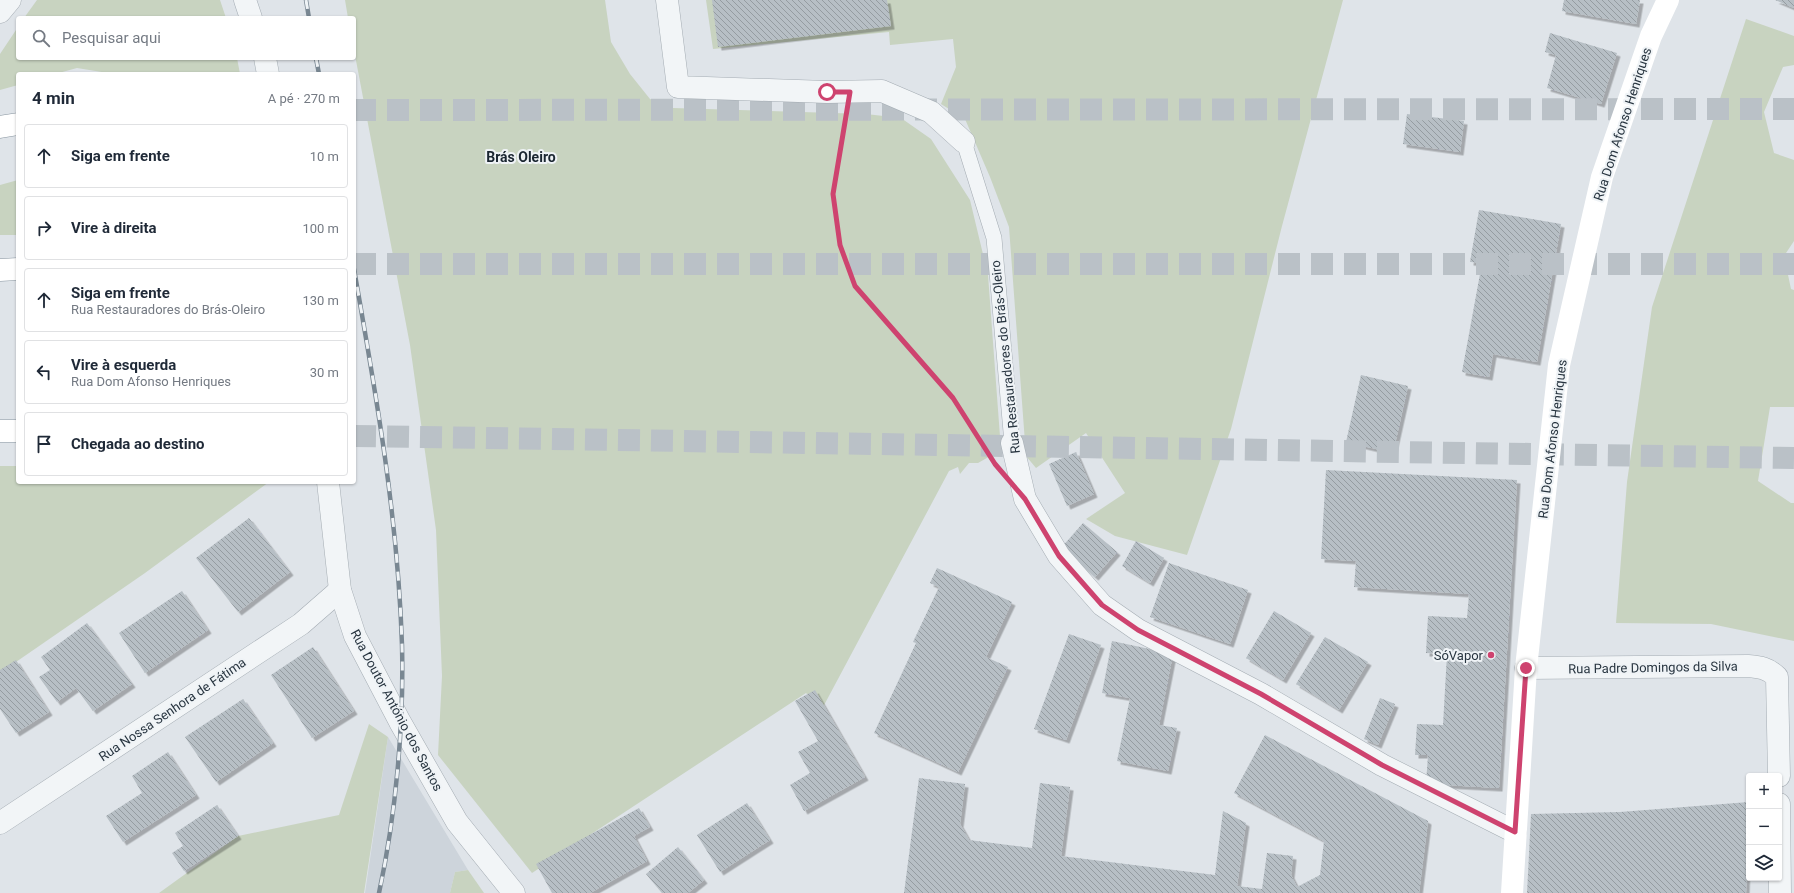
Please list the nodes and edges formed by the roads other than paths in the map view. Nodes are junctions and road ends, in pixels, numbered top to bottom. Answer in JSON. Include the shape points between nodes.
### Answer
{"nodes":[{"id":1,"x":10,"y":0,"type":"edge"},
{"id":2,"x":245,"y":0,"type":"edge"},
{"id":3,"x":667,"y":0,"type":"edge"},
{"id":4,"x":1668,"y":0,"type":"edge"},
{"id":5,"x":0,"y":12,"type":"edge"},
{"id":6,"x":251,"y":16,"type":"edge"},
{"id":7,"x":265,"y":60,"type":"edge"},
{"id":8,"x":268,"y":72,"type":"edge"},
{"id":9,"x":16,"y":124,"type":"edge"},
{"id":10,"x":0,"y":127,"type":"edge"},
{"id":11,"x":964,"y":142,"type":"joint"},
{"id":12,"x":16,"y":269,"type":"edge"},
{"id":13,"x":0,"y":270,"type":"edge"},
{"id":14,"x":0,"y":431,"type":"edge"},
{"id":15,"x":16,"y":431,"type":"edge"},
{"id":16,"x":1012,"y":443,"type":"joint"},
{"id":17,"x":328,"y":484,"type":"edge"},
{"id":18,"x":340,"y":590,"type":"junction"},
{"id":19,"x":1526,"y":668,"type":"junction"},
{"id":20,"x":1778,"y":773,"type":"edge"},
{"id":21,"x":1779,"y":809,"type":"edge"},
{"id":22,"x":0,"y":823,"type":"edge"},
{"id":23,"x":1515,"y":832,"type":"junction"},
{"id":24,"x":514,"y":893,"type":"edge"},
{"id":25,"x":1512,"y":893,"type":"edge"},
{"id":26,"x":1780,"y":893,"type":"edge"}],
"edges":[{"from":1,"to":5,"type":"street"},
{"from":2,"to":6,"type":"street"},
{"from":3,"to":11,"type":"street","via":[[678,87],[882,91],[931,112]]},
{"from":4,"to":19,"type":"main road","name":"Rua Dom Afonso Henriques","via":[[1651,36],[1602,177],[1559,365]]},
{"from":7,"to":8,"type":"street"},
{"from":9,"to":10,"type":"main road"},
{"from":11,"to":16,"type":"lane","name":"Rua Restauradores do Brás-Oleiro","via":[[994,238]]},
{"from":12,"to":13,"type":"main road"},
{"from":14,"to":15,"type":"main road"},
{"from":16,"to":23,"type":"street","name":"Rua Restauradores do Brás-Oleiro","via":[[1025,499],[1059,556],[1102,605],[1138,630],[1261,694],[1382,765]]},
{"from":17,"to":18,"type":"street","name":"Rua Doutor António dos Santos"},
{"from":18,"to":22,"type":"street","name":"Rua Nossa Senhora de Fátima","via":[[301,624]]},
{"from":18,"to":24,"type":"street","name":"Rua Doutor António dos Santos","via":[[355,636],[457,822]]},
{"from":19,"to":20,"type":"street","name":"Rua Padre Domingos da Silva","via":[[1748,666],[1770,670],[1777,677]]},
{"from":19,"to":23,"type":"main road","name":"Rua Dom Afonso Henriques"},
{"from":21,"to":26,"type":"street"},
{"from":23,"to":25,"type":"main road","name":"Rua Dom Afonso Henriques"}]}
